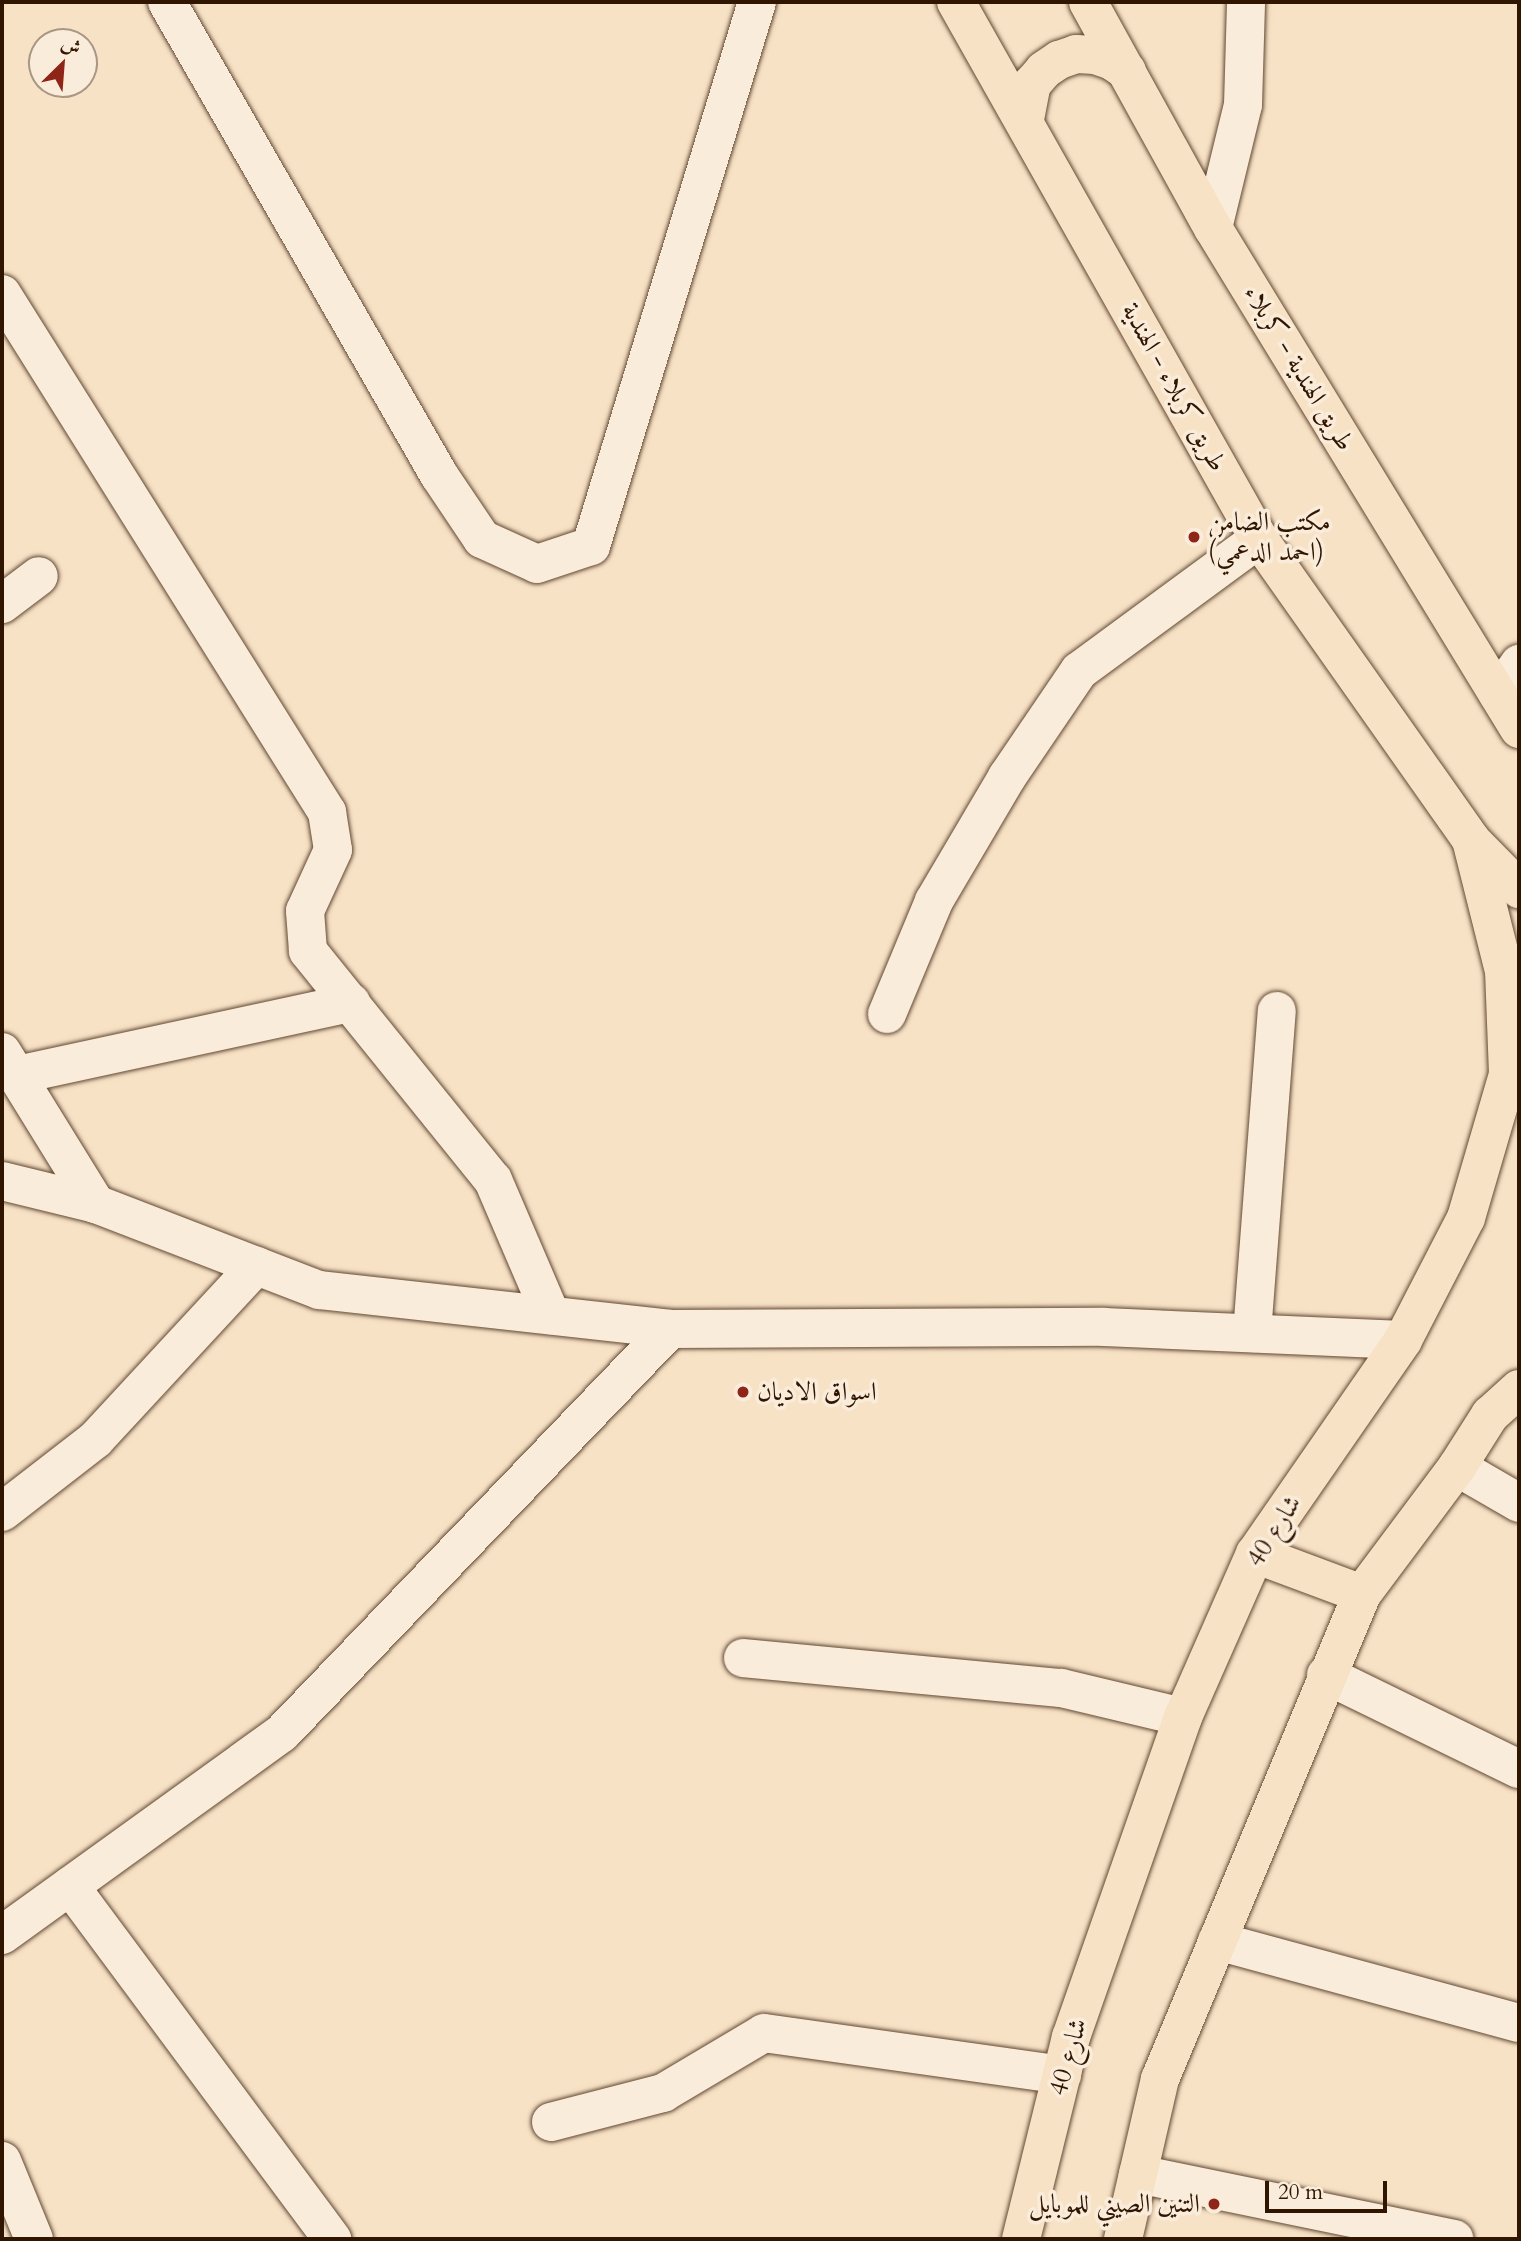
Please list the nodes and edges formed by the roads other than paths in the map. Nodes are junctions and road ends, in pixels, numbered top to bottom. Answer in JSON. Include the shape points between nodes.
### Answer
{"nodes":[{"id":1,"x":167,"y":2,"type":"edge"},
{"id":2,"x":757,"y":2,"type":"edge"},
{"id":3,"x":956,"y":2,"type":"edge"},
{"id":4,"x":1088,"y":2,"type":"edge"},
{"id":5,"x":1246,"y":2,"type":"edge"},
{"id":6,"x":1127,"y":71,"type":"junction"},
{"id":7,"x":1025,"y":119,"type":"junction"},
{"id":8,"x":1213,"y":228,"type":"junction"},
{"id":9,"x":2,"y":293,"type":"edge"},
{"id":10,"x":1259,"y":539,"type":"junction"},
{"id":11,"x":39,"y":576,"type":"dead end"},
{"id":12,"x":2,"y":604,"type":"edge"},
{"id":13,"x":1519,"y":664,"type":"edge"},
{"id":14,"x":1498,"y":694,"type":"junction"},
{"id":15,"x":1519,"y":729,"type":"edge"},
{"id":16,"x":1471,"y":840,"type":"junction"},
{"id":17,"x":1519,"y":889,"type":"edge"},
{"id":18,"x":351,"y":1003,"type":"junction"},
{"id":19,"x":1277,"y":1011,"type":"dead end"},
{"id":20,"x":887,"y":1014,"type":"dead end"},
{"id":21,"x":10,"y":1064,"type":"edge"},
{"id":22,"x":2,"y":1181,"type":"edge"},
{"id":23,"x":96,"y":1204,"type":"junction"},
{"id":24,"x":257,"y":1266,"type":"junction"},
{"id":25,"x":551,"y":1315,"type":"junction"},
{"id":26,"x":670,"y":1329,"type":"junction"},
{"id":27,"x":1252,"y":1333,"type":"junction"},
{"id":28,"x":1403,"y":1340,"type":"junction"},
{"id":29,"x":1519,"y":1389,"type":"edge"},
{"id":30,"x":1457,"y":1467,"type":"junction"},
{"id":31,"x":1519,"y":1503,"type":"edge"},
{"id":32,"x":2,"y":1512,"type":"edge"},
{"id":33,"x":1255,"y":1554,"type":"junction"},
{"id":34,"x":1362,"y":1594,"type":"junction"},
{"id":35,"x":743,"y":1658,"type":"dead end"},
{"id":36,"x":1326,"y":1675,"type":"junction"},
{"id":37,"x":1183,"y":1717,"type":"junction"},
{"id":38,"x":1519,"y":1769,"type":"edge"},
{"id":39,"x":70,"y":1886,"type":"junction"},
{"id":40,"x":2,"y":1935,"type":"edge"},
{"id":41,"x":1217,"y":1941,"type":"junction"},
{"id":42,"x":1519,"y":2023,"type":"edge"},
{"id":43,"x":1062,"y":2075,"type":"junction"},
{"id":44,"x":551,"y":2122,"type":"dead end"},
{"id":45,"x":2,"y":2161,"type":"edge"},
{"id":46,"x":1138,"y":2174,"type":"junction"},
{"id":47,"x":34,"y":2239,"type":"edge"},
{"id":48,"x":332,"y":2239,"type":"edge"},
{"id":49,"x":1021,"y":2239,"type":"edge"},
{"id":50,"x":1123,"y":2239,"type":"edge"},
{"id":51,"x":1454,"y":2239,"type":"edge"}],
"edges":[{"from":1,"to":2,"type":"street","via":[[439,475],[482,539],[537,564],[591,546]]},
{"from":3,"to":7,"type":"main road","name":"طريق كربلاء - الهندية"},
{"from":4,"to":6,"type":"main road","name":"طريق الهندية - كربلاء"},
{"from":5,"to":8,"type":"street","via":[[1243,104]]},
{"from":6,"to":7,"type":"main road","via":[[1095,55],[1076,54],[1059,60],[1032,84]]},
{"from":6,"to":8,"type":"main road","name":"طريق الهندية - كربلاء"},
{"from":7,"to":10,"type":"main road","name":"طريق كربلاء - الهندية"},
{"from":8,"to":14,"type":"main road","name":"طريق الهندية - كربلاء"},
{"from":9,"to":18,"type":"street","via":[[327,812],[333,850],[305,911],[308,951]]},
{"from":10,"to":16,"type":"main road","name":"طريق كربلاء - الهندية"},
{"from":10,"to":20,"type":"street","via":[[1079,671],[1007,777],[934,901]]},
{"from":11,"to":12,"type":"street"},
{"from":13,"to":14,"type":"street"},
{"from":14,"to":15,"type":"main road","name":"طريق الهندية - كربلاء"},
{"from":16,"to":17,"type":"main road","name":"طريق كربلاء - الهندية"},
{"from":16,"to":28,"type":"main road","name":"شارع 40","via":[[1503,971],[1508,1074],[1466,1218]]},
{"from":18,"to":21,"type":"street"},
{"from":18,"to":25,"type":"street","via":[[493,1180]]},
{"from":19,"to":27,"type":"street"},
{"from":21,"to":23,"type":"street"},
{"from":22,"to":23,"type":"street"},
{"from":23,"to":24,"type":"street"},
{"from":24,"to":25,"type":"street","via":[[319,1290]]},
{"from":24,"to":32,"type":"street","via":[[96,1439]]},
{"from":25,"to":26,"type":"street"},
{"from":26,"to":27,"type":"street","via":[[1104,1326]]},
{"from":26,"to":39,"type":"street","via":[[282,1733]]},
{"from":27,"to":28,"type":"street"},
{"from":28,"to":33,"type":"main road","name":"شارع 40"},
{"from":29,"to":30,"type":"main road","via":[[1490,1415]]},
{"from":30,"to":31,"type":"street"},
{"from":30,"to":34,"type":"main road"},
{"from":33,"to":34,"type":"main road"},
{"from":33,"to":37,"type":"main road","name":"شارع 40"},
{"from":34,"to":36,"type":"main road"},
{"from":35,"to":37,"type":"street","via":[[1060,1688]]},
{"from":36,"to":38,"type":"street"},
{"from":36,"to":41,"type":"main road"},
{"from":37,"to":43,"type":"main road","name":"شارع 40","via":[[1071,2037]]},
{"from":39,"to":40,"type":"street"},
{"from":39,"to":48,"type":"street"},
{"from":41,"to":42,"type":"street"},
{"from":41,"to":46,"type":"main road","via":[[1160,2078]]},
{"from":43,"to":44,"type":"street","via":[[764,2033],[663,2093]]},
{"from":43,"to":49,"type":"main road","name":"شارع 40"},
{"from":45,"to":47,"type":"street"},
{"from":46,"to":50,"type":"main road"},
{"from":46,"to":51,"type":"street"}]}
